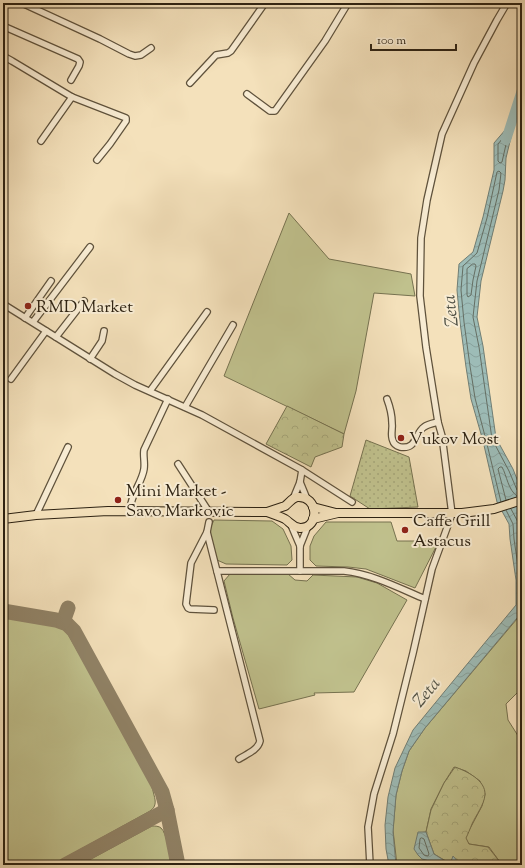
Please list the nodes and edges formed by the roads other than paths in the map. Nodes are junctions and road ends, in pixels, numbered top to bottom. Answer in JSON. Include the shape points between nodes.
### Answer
{"nodes":[{"id":1,"x":22,"y":3,"type":"edge"},
{"id":2,"x":265,"y":3,"type":"edge"},
{"id":3,"x":348,"y":3,"type":"edge"},
{"id":4,"x":507,"y":3,"type":"edge"},
{"id":5,"x":3,"y":26,"type":"edge"},
{"id":6,"x":151,"y":48,"type":"dead end"},
{"id":7,"x":3,"y":56,"type":"edge"},
{"id":8,"x":71,"y":80,"type":"dead end"},
{"id":9,"x":190,"y":83,"type":"dead end"},
{"id":10,"x":247,"y":94,"type":"dead end"},
{"id":11,"x":72,"y":97,"type":"junction"},
{"id":12,"x":41,"y":141,"type":"dead end"},
{"id":13,"x":97,"y":160,"type":"dead end"},
{"id":14,"x":90,"y":248,"type":"dead end"},
{"id":15,"x":52,"y":281,"type":"dead end"},
{"id":16,"x":84,"y":301,"type":"dead end"},
{"id":17,"x":3,"y":304,"type":"edge"},
{"id":18,"x":207,"y":312,"type":"dead end"},
{"id":19,"x":25,"y":318,"type":"junction"},
{"id":20,"x":33,"y":322,"type":"junction"},
{"id":21,"x":232,"y":325,"type":"dead end"},
{"id":22,"x":46,"y":331,"type":"junction"},
{"id":23,"x":104,"y":331,"type":"dead end"},
{"id":24,"x":56,"y":337,"type":"junction"},
{"id":25,"x":90,"y":359,"type":"junction"},
{"id":26,"x":11,"y":379,"type":"dead end"},
{"id":27,"x":150,"y":391,"type":"junction"},
{"id":28,"x":168,"y":399,"type":"junction"},
{"id":29,"x":387,"y":399,"type":"dead end"},
{"id":30,"x":185,"y":407,"type":"junction"},
{"id":31,"x":438,"y":422,"type":"junction"},
{"id":32,"x":68,"y":447,"type":"dead end"},
{"id":33,"x":178,"y":464,"type":"dead end"},
{"id":34,"x":302,"y":470,"type":"junction"},
{"id":35,"x":300,"y":482,"type":"junction"},
{"id":36,"x":293,"y":499,"type":"junction"},
{"id":37,"x":307,"y":499,"type":"junction"},
{"id":38,"x":522,"y":500,"type":"edge"},
{"id":39,"x":352,"y":502,"type":"dead end"},
{"id":40,"x":286,"y":505,"type":"junction"},
{"id":41,"x":313,"y":507,"type":"junction"},
{"id":42,"x":130,"y":511,"type":"junction"},
{"id":43,"x":209,"y":512,"type":"junction"},
{"id":44,"x":267,"y":512,"type":"junction"},
{"id":45,"x":338,"y":513,"type":"junction"},
{"id":46,"x":452,"y":514,"type":"junction"},
{"id":47,"x":36,"y":515,"type":"junction"},
{"id":48,"x":3,"y":519,"type":"edge"},
{"id":49,"x":209,"y":522,"type":"dead end"},
{"id":50,"x":289,"y":522,"type":"junction"},
{"id":51,"x":311,"y":522,"type":"junction"},
{"id":52,"x":207,"y":532,"type":"junction"},
{"id":53,"x":300,"y":546,"type":"junction"},
{"id":54,"x":217,"y":571,"type":"junction"},
{"id":55,"x":300,"y":571,"type":"junction"},
{"id":56,"x":425,"y":599,"type":"junction"},
{"id":57,"x":214,"y":610,"type":"dead end"},
{"id":58,"x":239,"y":759,"type":"dead end"},
{"id":59,"x":370,"y":865,"type":"edge"}],
"edges":[{"from":1,"to":6,"type":"street","via":[[129,54],[141,55]]},
{"from":2,"to":9,"type":"street","via":[[230,51],[216,55]]},
{"from":3,"to":10,"type":"street","via":[[325,41],[275,111],[270,111]]},
{"from":4,"to":31,"type":"street","via":[[474,63],[442,134],[427,200],[421,238],[420,296]]},
{"from":5,"to":8,"type":"street","via":[[78,59],[79,66]]},
{"from":7,"to":11,"type":"street"},
{"from":11,"to":12,"type":"street"},
{"from":11,"to":13,"type":"street","via":[[126,118]]},
{"from":14,"to":20,"type":"street"},
{"from":15,"to":19,"type":"street"},
{"from":16,"to":24,"type":"street"},
{"from":17,"to":19,"type":"street"},
{"from":18,"to":27,"type":"street"},
{"from":19,"to":20,"type":"street"},
{"from":20,"to":22,"type":"street"},
{"from":21,"to":30,"type":"street"},
{"from":22,"to":24,"type":"street"},
{"from":22,"to":26,"type":"street"},
{"from":23,"to":25,"type":"street","via":[[102,341]]},
{"from":24,"to":25,"type":"street"},
{"from":25,"to":27,"type":"street"},
{"from":27,"to":28,"type":"street"},
{"from":28,"to":30,"type":"street"},
{"from":28,"to":42,"type":"street","via":[[144,450],[144,469],[130,504]]},
{"from":29,"to":31,"type":"street","via":[[395,445],[409,446],[423,427]]},
{"from":30,"to":34,"type":"street"},
{"from":31,"to":46,"type":"street"},
{"from":32,"to":47,"type":"street"},
{"from":33,"to":43,"type":"street"},
{"from":34,"to":35,"type":"street"},
{"from":34,"to":39,"type":"street"},
{"from":35,"to":36,"type":"street"},
{"from":35,"to":37,"type":"street"},
{"from":36,"to":37,"type":"main road"},
{"from":36,"to":40,"type":"main road"},
{"from":37,"to":41,"type":"main road"},
{"from":38,"to":46,"type":"main road","via":[[487,510]]},
{"from":40,"to":44,"type":"main road"},
{"from":40,"to":50,"type":"main road"},
{"from":41,"to":45,"type":"main road"},
{"from":41,"to":51,"type":"main road"},
{"from":42,"to":43,"type":"main road"},
{"from":42,"to":47,"type":"main road"},
{"from":43,"to":44,"type":"main road"},
{"from":44,"to":50,"type":"main road"},
{"from":45,"to":46,"type":"main road"},
{"from":45,"to":51,"type":"main road"},
{"from":46,"to":56,"type":"street","via":[[432,569]]},
{"from":47,"to":48,"type":"main road"},
{"from":49,"to":52,"type":"street"},
{"from":50,"to":51,"type":"main road","via":[[302,528]]},
{"from":50,"to":53,"type":"street"},
{"from":51,"to":53,"type":"street"},
{"from":52,"to":54,"type":"street"},
{"from":52,"to":57,"type":"street","via":[[191,563],[186,604],[190,609]]},
{"from":53,"to":55,"type":"street"},
{"from":54,"to":55,"type":"street"},
{"from":54,"to":58,"type":"street","via":[[260,741],[256,749]]},
{"from":55,"to":56,"type":"street","via":[[356,572]]},
{"from":56,"to":59,"type":"street","via":[[393,734],[374,794],[368,827]]}]}
